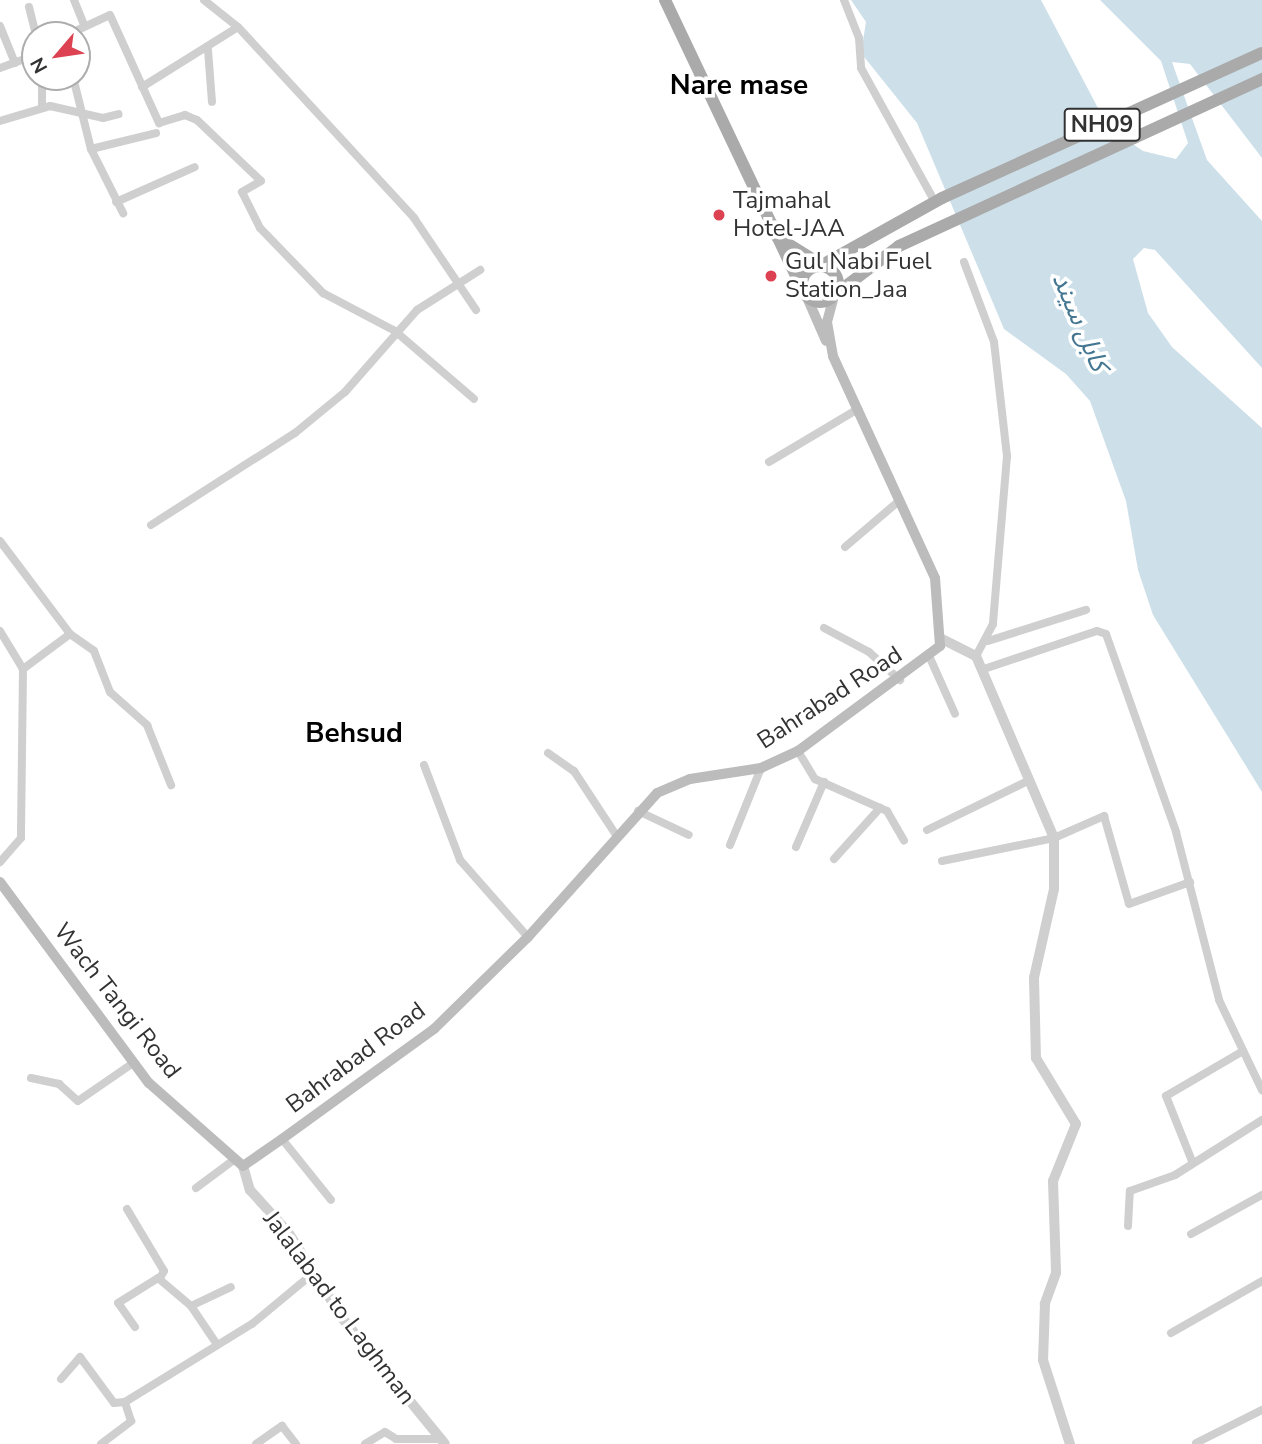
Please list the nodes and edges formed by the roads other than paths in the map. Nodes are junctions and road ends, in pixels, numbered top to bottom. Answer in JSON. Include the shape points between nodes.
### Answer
{"nodes":[{"id":1,"x":74,"y":0,"type":"edge"},
{"id":2,"x":204,"y":0,"type":"edge"},
{"id":3,"x":665,"y":0,"type":"edge"},
{"id":4,"x":844,"y":0,"type":"edge"},
{"id":5,"x":29,"y":7,"type":"dead end"},
{"id":6,"x":32,"y":21,"type":"edge"},
{"id":7,"x":82,"y":21,"type":"edge"},
{"id":8,"x":91,"y":22,"type":"edge"},
{"id":9,"x":0,"y":26,"type":"edge"},
{"id":10,"x":238,"y":27,"type":"junction"},
{"id":11,"x":208,"y":50,"type":"junction"},
{"id":12,"x":1262,"y":53,"type":"edge"},
{"id":13,"x":21,"y":61,"type":"edge"},
{"id":14,"x":15,"y":63,"type":"junction"},
{"id":15,"x":0,"y":68,"type":"edge"},
{"id":16,"x":1262,"y":79,"type":"edge"},
{"id":17,"x":142,"y":87,"type":"junction"},
{"id":18,"x":42,"y":91,"type":"edge"},
{"id":19,"x":75,"y":91,"type":"edge"},
{"id":20,"x":212,"y":102,"type":"dead end"},
{"id":21,"x":43,"y":108,"type":"junction"},
{"id":22,"x":79,"y":113,"type":"junction"},
{"id":23,"x":119,"y":114,"type":"dead end"},
{"id":24,"x":0,"y":121,"type":"edge"},
{"id":25,"x":156,"y":133,"type":"dead end"},
{"id":26,"x":91,"y":149,"type":"junction"},
{"id":27,"x":195,"y":167,"type":"dead end"},
{"id":28,"x":938,"y":200,"type":"junction"},
{"id":29,"x":116,"y":202,"type":"junction"},
{"id":30,"x":122,"y":213,"type":"dead end"},
{"id":31,"x":777,"y":237,"type":"junction"},
{"id":32,"x":964,"y":261,"type":"dead end"},
{"id":33,"x":822,"y":265,"type":"junction"},
{"id":34,"x":480,"y":270,"type":"dead end"},
{"id":35,"x":458,"y":283,"type":"junction"},
{"id":36,"x":804,"y":291,"type":"junction"},
{"id":37,"x":834,"y":295,"type":"junction"},
{"id":38,"x":476,"y":310,"type":"dead end"},
{"id":39,"x":395,"y":331,"type":"junction"},
{"id":40,"x":833,"y":356,"type":"junction"},
{"id":41,"x":474,"y":399,"type":"dead end"},
{"id":42,"x":858,"y":409,"type":"junction"},
{"id":43,"x":769,"y":462,"type":"dead end"},
{"id":44,"x":900,"y":500,"type":"junction"},
{"id":45,"x":152,"y":525,"type":"dead end"},
{"id":46,"x":0,"y":541,"type":"edge"},
{"id":47,"x":845,"y":547,"type":"dead end"},
{"id":48,"x":1086,"y":610,"type":"dead end"},
{"id":49,"x":824,"y":628,"type":"dead end"},
{"id":50,"x":0,"y":631,"type":"edge"},
{"id":51,"x":70,"y":634,"type":"junction"},
{"id":52,"x":940,"y":638,"type":"junction"},
{"id":53,"x":988,"y":642,"type":"junction"},
{"id":54,"x":976,"y":656,"type":"junction"},
{"id":55,"x":930,"y":658,"type":"junction"},
{"id":56,"x":23,"y":668,"type":"junction"},
{"id":57,"x":984,"y":669,"type":"junction"},
{"id":58,"x":900,"y":680,"type":"junction"},
{"id":59,"x":955,"y":714,"type":"dead end"},
{"id":60,"x":797,"y":751,"type":"junction"},
{"id":61,"x":548,"y":753,"type":"dead end"},
{"id":62,"x":424,"y":765,"type":"dead end"},
{"id":63,"x":761,"y":768,"type":"junction"},
{"id":64,"x":1030,"y":780,"type":"junction"},
{"id":65,"x":824,"y":782,"type":"junction"},
{"id":66,"x":171,"y":785,"type":"dead end"},
{"id":67,"x":880,"y":808,"type":"junction"},
{"id":68,"x":638,"y":810,"type":"junction"},
{"id":69,"x":927,"y":830,"type":"dead end"},
{"id":70,"x":617,"y":835,"type":"junction"},
{"id":71,"x":689,"y":835,"type":"dead end"},
{"id":72,"x":1054,"y":838,"type":"junction"},
{"id":73,"x":904,"y":840,"type":"dead end"},
{"id":74,"x":730,"y":845,"type":"dead end"},
{"id":75,"x":796,"y":847,"type":"dead end"},
{"id":76,"x":834,"y":859,"type":"dead end"},
{"id":77,"x":942,"y":861,"type":"dead end"},
{"id":78,"x":0,"y":862,"type":"edge"},
{"id":79,"x":1190,"y":881,"type":"junction"},
{"id":80,"x":0,"y":882,"type":"edge"},
{"id":81,"x":528,"y":937,"type":"junction"},
{"id":82,"x":1243,"y":1051,"type":"junction"},
{"id":83,"x":133,"y":1063,"type":"junction"},
{"id":84,"x":32,"y":1078,"type":"dead end"},
{"id":85,"x":1262,"y":1090,"type":"edge"},
{"id":86,"x":1262,"y":1119,"type":"edge"},
{"id":87,"x":282,"y":1139,"type":"junction"},
{"id":88,"x":1192,"y":1161,"type":"junction"},
{"id":89,"x":239,"y":1162,"type":"junction"},
{"id":90,"x":196,"y":1188,"type":"dead end"},
{"id":91,"x":1262,"y":1195,"type":"edge"},
{"id":92,"x":331,"y":1200,"type":"dead end"},
{"id":93,"x":127,"y":1209,"type":"dead end"},
{"id":94,"x":1128,"y":1226,"type":"dead end"},
{"id":95,"x":1191,"y":1234,"type":"dead end"},
{"id":96,"x":311,"y":1275,"type":"junction"},
{"id":97,"x":160,"y":1278,"type":"junction"},
{"id":98,"x":1262,"y":1281,"type":"edge"},
{"id":99,"x":230,"y":1287,"type":"dead end"},
{"id":100,"x":191,"y":1306,"type":"junction"},
{"id":101,"x":135,"y":1327,"type":"dead end"},
{"id":102,"x":1171,"y":1333,"type":"dead end"},
{"id":103,"x":216,"y":1342,"type":"junction"},
{"id":104,"x":61,"y":1378,"type":"dead end"},
{"id":105,"x":125,"y":1402,"type":"junction"},
{"id":106,"x":1262,"y":1409,"type":"edge"},
{"id":107,"x":444,"y":1441,"type":"edge"},
{"id":108,"x":1196,"y":1443,"type":"edge"},
{"id":109,"x":101,"y":1444,"type":"edge"},
{"id":110,"x":256,"y":1444,"type":"edge"},
{"id":111,"x":296,"y":1444,"type":"edge"},
{"id":112,"x":365,"y":1444,"type":"edge"},
{"id":113,"x":1070,"y":1444,"type":"edge"}],
"edges":[{"from":1,"to":7,"type":"street"},
{"from":2,"to":10,"type":"street"},
{"from":3,"to":31,"type":"main road"},
{"from":4,"to":28,"type":"street","via":[[859,38],[861,68]]},
{"from":5,"to":6,"type":"street"},
{"from":8,"to":17,"type":"street","via":[[110,15]]},
{"from":9,"to":14,"type":"street"},
{"from":10,"to":11,"type":"street"},
{"from":10,"to":35,"type":"street","via":[[390,190]]},
{"from":11,"to":17,"type":"street"},
{"from":11,"to":20,"type":"street"},
{"from":12,"to":28,"type":"main road","number":"NH09"},
{"from":13,"to":14,"type":"street"},
{"from":14,"to":15,"type":"street"},
{"from":16,"to":37,"type":"main road","number":"NH09","via":[[953,219],[863,268]]},
{"from":17,"to":39,"type":"street","via":[[159,122],[191,115],[261,181],[242,192],[260,228],[323,293]]},
{"from":18,"to":21,"type":"street"},
{"from":19,"to":22,"type":"street"},
{"from":21,"to":22,"type":"street"},
{"from":21,"to":24,"type":"street"},
{"from":22,"to":23,"type":"street"},
{"from":22,"to":26,"type":"street"},
{"from":25,"to":26,"type":"street"},
{"from":26,"to":29,"type":"street"},
{"from":27,"to":29,"type":"street"},
{"from":28,"to":33,"type":"main road","number":"NH09"},
{"from":29,"to":30,"type":"street"},
{"from":31,"to":33,"type":"main road"},
{"from":31,"to":36,"type":"main road"},
{"from":32,"to":53,"type":"street","via":[[994,342],[1007,456],[1004,538]]},
{"from":33,"to":36,"type":"main road","number":"NH09","via":[[806,272]]},
{"from":33,"to":37,"type":"main road","via":[[837,279]]},
{"from":34,"to":35,"type":"street"},
{"from":35,"to":38,"type":"street"},
{"from":35,"to":39,"type":"street"},
{"from":36,"to":37,"type":"main road","via":[[820,302]]},
{"from":36,"to":40,"type":"main road"},
{"from":37,"to":40,"type":"main road","via":[[827,322]]},
{"from":39,"to":41,"type":"street"},
{"from":39,"to":45,"type":"street","via":[[345,392],[295,433]]},
{"from":40,"to":42,"type":"main road"},
{"from":42,"to":43,"type":"street"},
{"from":42,"to":44,"type":"main road"},
{"from":44,"to":47,"type":"street"},
{"from":44,"to":52,"type":"main road","via":[[935,578]]},
{"from":46,"to":51,"type":"street"},
{"from":48,"to":53,"type":"street"},
{"from":49,"to":58,"type":"street","via":[[869,652]]},
{"from":50,"to":56,"type":"street"},
{"from":51,"to":56,"type":"street"},
{"from":51,"to":66,"type":"street","via":[[94,651],[110,692],[147,725]]},
{"from":52,"to":54,"type":"street"},
{"from":52,"to":55,"type":"main road","name":"Bahrabad Road"},
{"from":53,"to":54,"type":"street"},
{"from":54,"to":57,"type":"street"},
{"from":55,"to":58,"type":"main road","name":"Bahrabad Road"},
{"from":55,"to":59,"type":"street"},
{"from":56,"to":78,"type":"street","via":[[21,838]]},
{"from":57,"to":64,"type":"street"},
{"from":57,"to":79,"type":"street","via":[[1097,631],[1106,634]]},
{"from":58,"to":60,"type":"main road","name":"Bahrabad Road"},
{"from":60,"to":63,"type":"main road","name":"Bahrabad Road"},
{"from":60,"to":65,"type":"street","via":[[810,775]]},
{"from":61,"to":70,"type":"street","via":[[574,771]]},
{"from":62,"to":81,"type":"street","via":[[460,860]]},
{"from":63,"to":68,"type":"main road","name":"Bahrabad Road","via":[[690,779],[657,793]]},
{"from":63,"to":74,"type":"street"},
{"from":64,"to":69,"type":"street"},
{"from":64,"to":72,"type":"street"},
{"from":65,"to":67,"type":"street"},
{"from":65,"to":75,"type":"street"},
{"from":67,"to":73,"type":"street"},
{"from":67,"to":76,"type":"street"},
{"from":68,"to":70,"type":"main road","name":"Bahrabad Road"},
{"from":68,"to":71,"type":"street"},
{"from":70,"to":81,"type":"main road","name":"Bahrabad Road"},
{"from":72,"to":77,"type":"street"},
{"from":72,"to":79,"type":"street","via":[[1104,816],[1129,904]]},
{"from":72,"to":113,"type":"street","via":[[1054,889],[1034,978],[1036,1058],[1076,1124],[1053,1181],[1056,1273],[1045,1304],[1043,1360]]},
{"from":79,"to":82,"type":"street","via":[[1219,1000]]},
{"from":80,"to":83,"type":"main road","name":"Wach Tangi Road"},
{"from":81,"to":87,"type":"main road","name":"Bahrabad Road","via":[[423,1038]]},
{"from":82,"to":85,"type":"street"},
{"from":82,"to":88,"type":"street","via":[[1166,1096]]},
{"from":83,"to":84,"type":"street","via":[[78,1101],[59,1084]]},
{"from":83,"to":89,"type":"main road","name":"Wach Tangi Road"},
{"from":86,"to":88,"type":"street"},
{"from":87,"to":89,"type":"main road","name":"Bahrabad Road"},
{"from":87,"to":92,"type":"street"},
{"from":88,"to":94,"type":"street","via":[[1175,1175],[1130,1191]]},
{"from":89,"to":90,"type":"street"},
{"from":89,"to":96,"type":"street","name":"Jalalabad to Laghman","via":[[250,1191],[288,1231]]},
{"from":91,"to":95,"type":"street"},
{"from":93,"to":97,"type":"street","via":[[164,1271]]},
{"from":96,"to":103,"type":"street","via":[[252,1324]]},
{"from":96,"to":107,"type":"street","name":"Jalalabad to Laghman"},
{"from":97,"to":100,"type":"street"},
{"from":97,"to":101,"type":"street","via":[[118,1303]]},
{"from":98,"to":102,"type":"street"},
{"from":99,"to":100,"type":"street"},
{"from":100,"to":103,"type":"street"},
{"from":103,"to":105,"type":"street"},
{"from":104,"to":105,"type":"street","via":[[80,1357],[114,1403]]},
{"from":105,"to":109,"type":"street","via":[[131,1421]]},
{"from":106,"to":108,"type":"street"},
{"from":107,"to":112,"type":"street","via":[[396,1439],[385,1432]]},
{"from":110,"to":111,"type":"street","via":[[282,1426]]}]}
